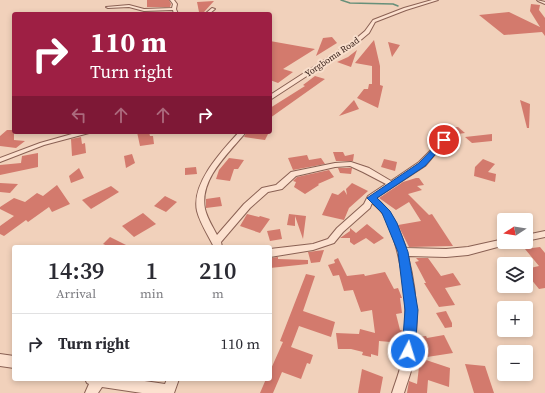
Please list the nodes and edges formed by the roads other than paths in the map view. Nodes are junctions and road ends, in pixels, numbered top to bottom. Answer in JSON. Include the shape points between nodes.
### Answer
{"nodes":[{"id":1,"x":172,"y":0,"type":"edge"},
{"id":2,"x":436,"y":0,"type":"edge"},
{"id":3,"x":539,"y":0,"type":"edge"},
{"id":4,"x":545,"y":4,"type":"edge"},
{"id":5,"x":108,"y":7,"type":"dead end"},
{"id":6,"x":174,"y":9,"type":"junction"},
{"id":7,"x":213,"y":9,"type":"dead end"},
{"id":8,"x":176,"y":12,"type":"edge"},
{"id":9,"x":209,"y":12,"type":"edge"},
{"id":10,"x":272,"y":97,"type":"edge"},
{"id":11,"x":80,"y":134,"type":"edge"},
{"id":12,"x":241,"y":134,"type":"edge"},
{"id":13,"x":444,"y":140,"type":"dead end"},
{"id":14,"x":0,"y":160,"type":"edge"},
{"id":15,"x":391,"y":184,"type":"junction"},
{"id":16,"x":371,"y":198,"type":"junction"},
{"id":17,"x":545,"y":234,"type":"edge"},
{"id":18,"x":533,"y":237,"type":"edge"},
{"id":19,"x":217,"y":244,"type":"edge"},
{"id":20,"x":497,"y":244,"type":"edge"},
{"id":21,"x":403,"y":252,"type":"junction"},
{"id":22,"x":272,"y":253,"type":"edge"},
{"id":23,"x":0,"y":360,"type":"edge"},
{"id":24,"x":12,"y":362,"type":"edge"},
{"id":25,"x":94,"y":381,"type":"edge"},
{"id":26,"x":100,"y":381,"type":"edge"},
{"id":27,"x":173,"y":381,"type":"edge"},
{"id":28,"x":168,"y":392,"type":"edge"},
{"id":29,"x":91,"y":393,"type":"edge"},
{"id":30,"x":398,"y":393,"type":"edge"}],
"edges":[{"from":1,"to":6,"type":"street","via":[[175,4]]},
{"from":2,"to":10,"type":"street","name":"Yorgboma Road","via":[[374,21],[367,32],[354,43]]},
{"from":3,"to":4,"type":"street"},
{"from":5,"to":6,"type":"street"},
{"from":6,"to":8,"type":"street"},
{"from":7,"to":9,"type":"street"},
{"from":11,"to":14,"type":"street","via":[[42,144]]},
{"from":12,"to":19,"type":"street","via":[[214,167],[202,191],[201,208]]},
{"from":13,"to":15,"type":"street","via":[[422,164]]},
{"from":15,"to":16,"type":"street"},
{"from":15,"to":19,"type":"street","via":[[350,164],[294,174],[279,186],[266,190],[247,206]]},
{"from":16,"to":21,"type":"street","via":[[385,211]]},
{"from":16,"to":22,"type":"street","via":[[367,206],[331,241],[313,247]]},
{"from":17,"to":18,"type":"street"},
{"from":20,"to":21,"type":"street","via":[[468,251]]},
{"from":21,"to":30,"type":"street","via":[[412,310],[407,365]]},
{"from":23,"to":24,"type":"street"},
{"from":25,"to":29,"type":"street"},
{"from":26,"to":28,"type":"street"},
{"from":27,"to":28,"type":"street"}]}
